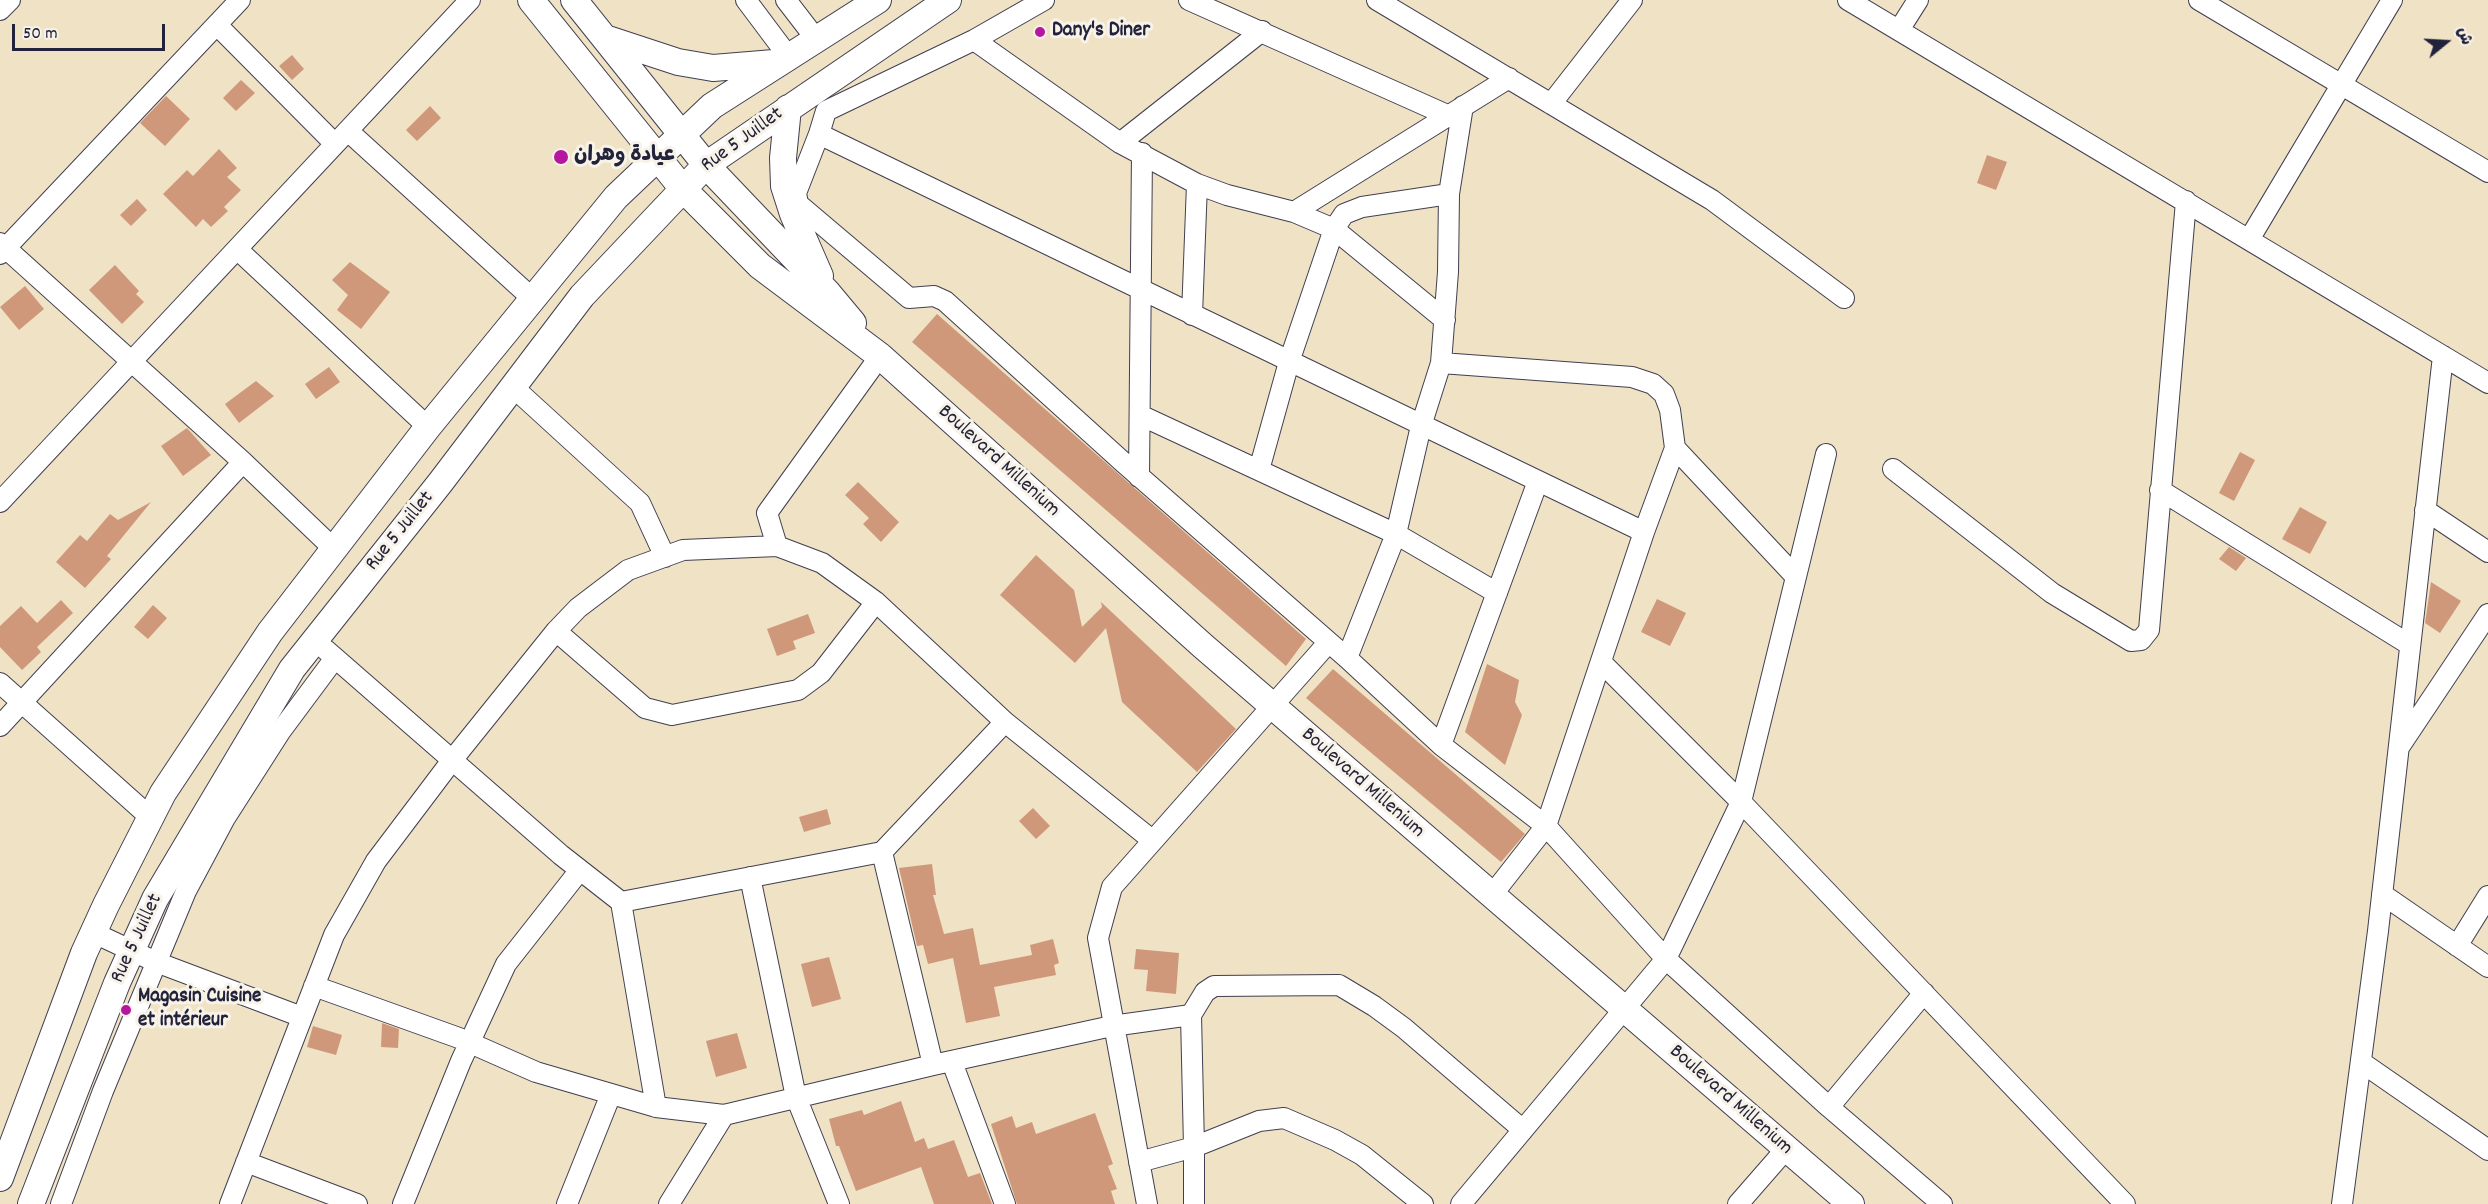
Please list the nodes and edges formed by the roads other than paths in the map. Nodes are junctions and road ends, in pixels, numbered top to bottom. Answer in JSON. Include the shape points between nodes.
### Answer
{"nodes":[{"id":1,"x":10,"y":0,"type":"edge"},
{"id":2,"x":240,"y":0,"type":"edge"},
{"id":3,"x":470,"y":0,"type":"edge"},
{"id":4,"x":531,"y":0,"type":"edge"},
{"id":5,"x":574,"y":0,"type":"edge"},
{"id":6,"x":746,"y":0,"type":"edge"},
{"id":7,"x":786,"y":0,"type":"edge"},
{"id":8,"x":878,"y":0,"type":"edge"},
{"id":9,"x":948,"y":0,"type":"edge"},
{"id":10,"x":1044,"y":0,"type":"edge"},
{"id":11,"x":1189,"y":0,"type":"edge"},
{"id":12,"x":1377,"y":0,"type":"edge"},
{"id":13,"x":1632,"y":0,"type":"edge"},
{"id":14,"x":1848,"y":0,"type":"edge"},
{"id":15,"x":1918,"y":0,"type":"edge"},
{"id":16,"x":2199,"y":0,"type":"edge"},
{"id":17,"x":2392,"y":0,"type":"edge"},
{"id":18,"x":0,"y":10,"type":"edge"},
{"id":19,"x":217,"y":25,"type":"junction"},
{"id":20,"x":1899,"y":30,"type":"junction"},
{"id":21,"x":1262,"y":31,"type":"junction"},
{"id":22,"x":604,"y":38,"type":"junction"},
{"id":23,"x":816,"y":39,"type":"junction"},
{"id":24,"x":974,"y":40,"type":"junction"},
{"id":25,"x":784,"y":59,"type":"junction"},
{"id":26,"x":1509,"y":78,"type":"junction"},
{"id":27,"x":2342,"y":84,"type":"junction"},
{"id":28,"x":818,"y":102,"type":"junction"},
{"id":29,"x":1551,"y":104,"type":"junction"},
{"id":30,"x":788,"y":108,"type":"junction"},
{"id":31,"x":1455,"y":111,"type":"junction"},
{"id":32,"x":681,"y":134,"type":"junction"},
{"id":33,"x":819,"y":134,"type":"junction"},
{"id":34,"x":341,"y":138,"type":"junction"},
{"id":35,"x":1120,"y":142,"type":"junction"},
{"id":36,"x":1142,"y":153,"type":"junction"},
{"id":37,"x":657,"y":158,"type":"junction"},
{"id":38,"x":706,"y":165,"type":"junction"},
{"id":39,"x":2488,"y":172,"type":"edge"},
{"id":40,"x":1197,"y":184,"type":"junction"},
{"id":41,"x":683,"y":189,"type":"junction"},
{"id":42,"x":1449,"y":194,"type":"junction"},
{"id":43,"x":2186,"y":201,"type":"junction"},
{"id":44,"x":1294,"y":212,"type":"junction"},
{"id":45,"x":1334,"y":229,"type":"junction"},
{"id":46,"x":2250,"y":238,"type":"junction"},
{"id":47,"x":2,"y":249,"type":"edge"},
{"id":48,"x":237,"y":249,"type":"junction"},
{"id":49,"x":1139,"y":290,"type":"junction"},
{"id":50,"x":828,"y":292,"type":"junction"},
{"id":51,"x":1844,"y":298,"type":"dead end"},
{"id":52,"x":533,"y":299,"type":"junction"},
{"id":53,"x":1192,"y":315,"type":"junction"},
{"id":54,"x":1445,"y":320,"type":"junction"},
{"id":55,"x":880,"y":356,"type":"junction"},
{"id":56,"x":2443,"y":356,"type":"junction"},
{"id":57,"x":132,"y":361,"type":"junction"},
{"id":58,"x":1289,"y":362,"type":"junction"},
{"id":59,"x":1441,"y":363,"type":"junction"},
{"id":60,"x":2488,"y":383,"type":"edge"},
{"id":61,"x":513,"y":387,"type":"junction"},
{"id":62,"x":1140,"y":416,"type":"junction"},
{"id":63,"x":1421,"y":426,"type":"junction"},
{"id":64,"x":428,"y":427,"type":"junction"},
{"id":65,"x":1675,"y":448,"type":"junction"},
{"id":66,"x":1826,"y":454,"type":"dead end"},
{"id":67,"x":243,"y":462,"type":"junction"},
{"id":68,"x":1893,"y":469,"type":"dead end"},
{"id":69,"x":1259,"y":470,"type":"junction"},
{"id":70,"x":1139,"y":477,"type":"junction"},
{"id":71,"x":1538,"y":481,"type":"junction"},
{"id":72,"x":2160,"y":490,"type":"junction"},
{"id":73,"x":0,"y":502,"type":"edge"},
{"id":74,"x":2425,"y":510,"type":"junction"},
{"id":75,"x":1644,"y":532,"type":"junction"},
{"id":76,"x":1396,"y":534,"type":"junction"},
{"id":77,"x":777,"y":546,"type":"junction"},
{"id":78,"x":334,"y":549,"type":"junction"},
{"id":79,"x":2488,"y":552,"type":"edge"},
{"id":80,"x":665,"y":557,"type":"junction"},
{"id":81,"x":1795,"y":576,"type":"junction"},
{"id":82,"x":1497,"y":593,"type":"junction"},
{"id":83,"x":876,"y":602,"type":"junction"},
{"id":84,"x":2488,"y":614,"type":"edge"},
{"id":85,"x":556,"y":631,"type":"junction"},
{"id":86,"x":315,"y":640,"type":"junction"},
{"id":87,"x":1328,"y":643,"type":"junction"},
{"id":88,"x":2410,"y":645,"type":"junction"},
{"id":89,"x":1347,"y":657,"type":"junction"},
{"id":90,"x":334,"y":658,"type":"junction"},
{"id":91,"x":1601,"y":662,"type":"junction"},
{"id":92,"x":0,"y":683,"type":"edge"},
{"id":93,"x":22,"y":704,"type":"junction"},
{"id":94,"x":1273,"y":707,"type":"junction"},
{"id":95,"x":1005,"y":722,"type":"junction"},
{"id":96,"x":0,"y":726,"type":"edge"},
{"id":97,"x":1441,"y":745,"type":"junction"},
{"id":98,"x":2398,"y":748,"type":"junction"},
{"id":99,"x":453,"y":759,"type":"junction"},
{"id":100,"x":1741,"y":802,"type":"junction"},
{"id":101,"x":150,"y":817,"type":"junction"},
{"id":102,"x":1546,"y":826,"type":"junction"},
{"id":103,"x":1152,"y":840,"type":"junction"},
{"id":104,"x":882,"y":852,"type":"junction"},
{"id":105,"x":580,"y":870,"type":"junction"},
{"id":106,"x":750,"y":877,"type":"junction"},
{"id":107,"x":2382,"y":894,"type":"junction"},
{"id":108,"x":1491,"y":895,"type":"junction"},
{"id":109,"x":2488,"y":896,"type":"edge"},
{"id":110,"x":621,"y":902,"type":"junction"},
{"id":111,"x":92,"y":932,"type":"junction"},
{"id":112,"x":2457,"y":946,"type":"junction"},
{"id":113,"x":130,"y":950,"type":"junction"},
{"id":114,"x":1666,"y":959,"type":"junction"},
{"id":115,"x":156,"y":962,"type":"junction"},
{"id":116,"x":2488,"y":967,"type":"edge"},
{"id":117,"x":314,"y":986,"type":"junction"},
{"id":118,"x":1924,"y":993,"type":"junction"},
{"id":119,"x":1624,"y":1010,"type":"junction"},
{"id":120,"x":1191,"y":1015,"type":"junction"},
{"id":121,"x":302,"y":1017,"type":"junction"},
{"id":122,"x":1112,"y":1026,"type":"junction"},
{"id":123,"x":469,"y":1043,"type":"junction"},
{"id":124,"x":2361,"y":1062,"type":"junction"},
{"id":125,"x":942,"y":1064,"type":"junction"},
{"id":126,"x":611,"y":1094,"type":"junction"},
{"id":127,"x":796,"y":1096,"type":"junction"},
{"id":128,"x":656,"y":1107,"type":"junction"},
{"id":129,"x":1829,"y":1107,"type":"junction"},
{"id":130,"x":724,"y":1115,"type":"junction"},
{"id":131,"x":1523,"y":1130,"type":"junction"},
{"id":132,"x":1194,"y":1147,"type":"junction"},
{"id":133,"x":1786,"y":1149,"type":"junction"},
{"id":134,"x":2488,"y":1149,"type":"edge"},
{"id":135,"x":246,"y":1162,"type":"junction"},
{"id":136,"x":1139,"y":1162,"type":"junction"},
{"id":137,"x":0,"y":1178,"type":"edge"},
{"id":138,"x":679,"y":1200,"type":"edge"},
{"id":139,"x":31,"y":1204,"type":"edge"},
{"id":140,"x":61,"y":1204,"type":"edge"},
{"id":141,"x":230,"y":1204,"type":"edge"},
{"id":142,"x":357,"y":1204,"type":"edge"},
{"id":143,"x":403,"y":1204,"type":"edge"},
{"id":144,"x":567,"y":1204,"type":"edge"},
{"id":145,"x":839,"y":1204,"type":"edge"},
{"id":146,"x":1005,"y":1204,"type":"edge"},
{"id":147,"x":1147,"y":1204,"type":"edge"},
{"id":148,"x":1194,"y":1204,"type":"edge"},
{"id":149,"x":1423,"y":1204,"type":"edge"},
{"id":150,"x":1461,"y":1204,"type":"edge"},
{"id":151,"x":1738,"y":1204,"type":"edge"},
{"id":152,"x":1851,"y":1204,"type":"edge"},
{"id":153,"x":1942,"y":1204,"type":"edge"},
{"id":154,"x":2125,"y":1204,"type":"edge"},
{"id":155,"x":2342,"y":1204,"type":"edge"}],
"edges":[{"from":1,"to":18,"type":"street"},
{"from":2,"to":19,"type":"street"},
{"from":3,"to":34,"type":"street"},
{"from":4,"to":37,"type":"main road","name":"Boulevard Millenium"},
{"from":5,"to":22,"type":"main road","name":"Boulevard Millenium"},
{"from":6,"to":25,"type":"street"},
{"from":7,"to":23,"type":"street"},
{"from":8,"to":23,"type":"main road","name":"Rue 5 Juillet"},
{"from":9,"to":28,"type":"main road","name":"Rue 5 Juillet"},
{"from":10,"to":24,"type":"street"},
{"from":11,"to":21,"type":"street"},
{"from":12,"to":26,"type":"street"},
{"from":13,"to":29,"type":"street"},
{"from":14,"to":20,"type":"street"},
{"from":15,"to":20,"type":"street"},
{"from":16,"to":27,"type":"street"},
{"from":17,"to":27,"type":"street"},
{"from":19,"to":34,"type":"street"},
{"from":19,"to":47,"type":"street"},
{"from":20,"to":43,"type":"street"},
{"from":21,"to":31,"type":"street"},
{"from":21,"to":35,"type":"street"},
{"from":22,"to":25,"type":"main road","via":[[678,62],[713,68]]},
{"from":22,"to":32,"type":"main road","name":"Boulevard Millenium"},
{"from":23,"to":25,"type":"main road","name":"Rue 5 Juillet"},
{"from":24,"to":28,"type":"street"},
{"from":24,"to":35,"type":"street"},
{"from":25,"to":32,"type":"main road","name":"Rue 5 Juillet","via":[[712,106]]},
{"from":26,"to":29,"type":"street"},
{"from":26,"to":31,"type":"street"},
{"from":27,"to":39,"type":"street"},
{"from":27,"to":46,"type":"street"},
{"from":28,"to":30,"type":"main road","name":"Rue 5 Juillet"},
{"from":28,"to":33,"type":"street"},
{"from":29,"to":51,"type":"street","via":[[1712,200]]},
{"from":30,"to":38,"type":"main road","name":"Rue 5 Juillet"},
{"from":30,"to":50,"type":"main road","via":[[784,186]]},
{"from":31,"to":42,"type":"street"},
{"from":31,"to":44,"type":"street"},
{"from":32,"to":37,"type":"main road","name":"Rue 5 Juillet"},
{"from":32,"to":38,"type":"main road","name":"Boulevard Millenium"},
{"from":33,"to":49,"type":"street"},
{"from":33,"to":70,"type":"street","via":[[796,193],[798,204],[909,298],[934,296],[945,301]]},
{"from":34,"to":48,"type":"street"},
{"from":34,"to":52,"type":"street"},
{"from":35,"to":36,"type":"street"},
{"from":36,"to":40,"type":"street"},
{"from":36,"to":49,"type":"street"},
{"from":37,"to":41,"type":"main road","name":"Boulevard Millenium"},
{"from":37,"to":52,"type":"main road","name":"Rue 5 Juillet","via":[[616,197]]},
{"from":38,"to":41,"type":"main road","name":"Rue 5 Juillet"},
{"from":38,"to":50,"type":"main road","name":"Boulevard Millenium"},
{"from":40,"to":44,"type":"street"},
{"from":40,"to":53,"type":"street"},
{"from":41,"to":55,"type":"main road","name":"Boulevard Millenium","via":[[760,266]]},
{"from":41,"to":61,"type":"main road","name":"Rue 5 Juillet","via":[[582,296]]},
{"from":42,"to":45,"type":"street","via":[[1349,210]]},
{"from":42,"to":54,"type":"street"},
{"from":43,"to":46,"type":"street"},
{"from":43,"to":72,"type":"street"},
{"from":44,"to":45,"type":"street"},
{"from":45,"to":54,"type":"street"},
{"from":45,"to":58,"type":"street"},
{"from":46,"to":56,"type":"street"},
{"from":47,"to":57,"type":"street"},
{"from":48,"to":57,"type":"street"},
{"from":48,"to":64,"type":"street"},
{"from":49,"to":53,"type":"street"},
{"from":49,"to":62,"type":"street"},
{"from":50,"to":55,"type":"main road","name":"Boulevard Millenium"},
{"from":52,"to":64,"type":"main road","name":"Rue 5 Juillet"},
{"from":53,"to":58,"type":"street"},
{"from":54,"to":59,"type":"street"},
{"from":55,"to":77,"type":"street","via":[[767,513]]},
{"from":55,"to":94,"type":"main road","name":"Boulevard Millenium"},
{"from":56,"to":60,"type":"street"},
{"from":56,"to":74,"type":"street"},
{"from":57,"to":67,"type":"street"},
{"from":57,"to":73,"type":"street"},
{"from":58,"to":63,"type":"street"},
{"from":58,"to":69,"type":"street"},
{"from":59,"to":63,"type":"street"},
{"from":59,"to":65,"type":"street","via":[[1632,377],[1653,384],[1664,394],[1670,410]]},
{"from":61,"to":80,"type":"street","via":[[640,503]]},
{"from":61,"to":86,"type":"main road","name":"Rue 5 Juillet"},
{"from":62,"to":69,"type":"street"},
{"from":62,"to":70,"type":"street"},
{"from":63,"to":71,"type":"street"},
{"from":63,"to":76,"type":"street"},
{"from":64,"to":78,"type":"main road","name":"Rue 5 Juillet"},
{"from":65,"to":75,"type":"street"},
{"from":65,"to":81,"type":"street"},
{"from":66,"to":81,"type":"street"},
{"from":67,"to":78,"type":"street"},
{"from":67,"to":93,"type":"street"},
{"from":68,"to":72,"type":"street","via":[[2052,593],[2131,641],[2141,640],[2149,630]]},
{"from":69,"to":76,"type":"street"},
{"from":70,"to":87,"type":"street"},
{"from":71,"to":75,"type":"street"},
{"from":71,"to":82,"type":"street"},
{"from":72,"to":88,"type":"street"},
{"from":74,"to":79,"type":"street"},
{"from":74,"to":88,"type":"street"},
{"from":75,"to":91,"type":"street"},
{"from":76,"to":82,"type":"street"},
{"from":76,"to":89,"type":"street"},
{"from":77,"to":80,"type":"street","via":[[683,550]]},
{"from":77,"to":83,"type":"street","via":[[822,563]]},
{"from":78,"to":101,"type":"main road","name":"Rue 5 Juillet","via":[[270,632]]},
{"from":80,"to":85,"type":"street","via":[[628,570],[578,608]]},
{"from":81,"to":100,"type":"street"},
{"from":82,"to":97,"type":"street"},
{"from":83,"to":85,"type":"street","via":[[821,673],[798,690],[672,715],[645,708]]},
{"from":83,"to":95,"type":"street"},
{"from":84,"to":98,"type":"street"},
{"from":85,"to":99,"type":"street"},
{"from":86,"to":90,"type":"street"},
{"from":86,"to":113,"type":"main road","name":"Rue 5 Juillet","via":[[292,669],[220,787]]},
{"from":87,"to":89,"type":"street"},
{"from":87,"to":94,"type":"street"},
{"from":88,"to":98,"type":"street"},
{"from":89,"to":97,"type":"street"},
{"from":90,"to":99,"type":"street"},
{"from":90,"to":115,"type":"street","via":[[225,818],[186,891]]},
{"from":91,"to":100,"type":"street"},
{"from":91,"to":102,"type":"street"},
{"from":92,"to":93,"type":"street"},
{"from":93,"to":96,"type":"street"},
{"from":93,"to":101,"type":"street"},
{"from":94,"to":103,"type":"street"},
{"from":94,"to":108,"type":"main road","name":"Boulevard Millenium"},
{"from":95,"to":103,"type":"street"},
{"from":95,"to":104,"type":"street"},
{"from":97,"to":102,"type":"street"},
{"from":98,"to":107,"type":"street"},
{"from":99,"to":105,"type":"street"},
{"from":99,"to":117,"type":"street","via":[[376,861],[334,935]]},
{"from":100,"to":114,"type":"street"},
{"from":100,"to":118,"type":"street"},
{"from":101,"to":111,"type":"main road","name":"Rue 5 Juillet"},
{"from":102,"to":108,"type":"street"},
{"from":102,"to":114,"type":"street"},
{"from":103,"to":122,"type":"street","via":[[1112,887],[1098,938]]},
{"from":104,"to":106,"type":"street"},
{"from":104,"to":125,"type":"street"},
{"from":105,"to":110,"type":"street"},
{"from":105,"to":123,"type":"street","via":[[506,964]]},
{"from":106,"to":110,"type":"street"},
{"from":106,"to":127,"type":"street"},
{"from":107,"to":112,"type":"street"},
{"from":107,"to":124,"type":"street"},
{"from":108,"to":119,"type":"main road","name":"Boulevard Millenium"},
{"from":109,"to":112,"type":"street"},
{"from":110,"to":128,"type":"street"},
{"from":111,"to":113,"type":"street"},
{"from":111,"to":137,"type":"main road","name":"Rue 5 Juillet"},
{"from":112,"to":116,"type":"street"},
{"from":113,"to":115,"type":"street"},
{"from":113,"to":139,"type":"main road","name":"Rue 5 Juillet"},
{"from":114,"to":119,"type":"street"},
{"from":114,"to":129,"type":"street"},
{"from":115,"to":121,"type":"street"},
{"from":115,"to":140,"type":"street"},
{"from":117,"to":121,"type":"street"},
{"from":117,"to":123,"type":"street"},
{"from":118,"to":129,"type":"street"},
{"from":118,"to":154,"type":"street"},
{"from":119,"to":131,"type":"street"},
{"from":119,"to":133,"type":"main road","name":"Boulevard Millenium"},
{"from":120,"to":122,"type":"street"},
{"from":120,"to":131,"type":"street","via":[[1205,992],[1214,986],[1339,985],[1404,1028]]},
{"from":120,"to":132,"type":"street"},
{"from":121,"to":135,"type":"street"},
{"from":122,"to":125,"type":"street"},
{"from":122,"to":136,"type":"street"},
{"from":123,"to":126,"type":"street","via":[[536,1072]]},
{"from":123,"to":143,"type":"street"},
{"from":124,"to":134,"type":"street"},
{"from":124,"to":155,"type":"street"},
{"from":125,"to":127,"type":"street"},
{"from":125,"to":146,"type":"street"},
{"from":126,"to":128,"type":"street"},
{"from":126,"to":144,"type":"street"},
{"from":127,"to":130,"type":"street"},
{"from":127,"to":145,"type":"street"},
{"from":128,"to":130,"type":"street"},
{"from":129,"to":153,"type":"street"},
{"from":130,"to":138,"type":"street"},
{"from":131,"to":150,"type":"street"},
{"from":132,"to":136,"type":"street"},
{"from":132,"to":148,"type":"street"},
{"from":132,"to":149,"type":"street","via":[[1259,1121],[1284,1118],[1362,1155]]},
{"from":133,"to":151,"type":"street"},
{"from":133,"to":152,"type":"main road","name":"Boulevard Millenium"},
{"from":135,"to":141,"type":"street"},
{"from":135,"to":142,"type":"street"},
{"from":136,"to":147,"type":"street"}]}
